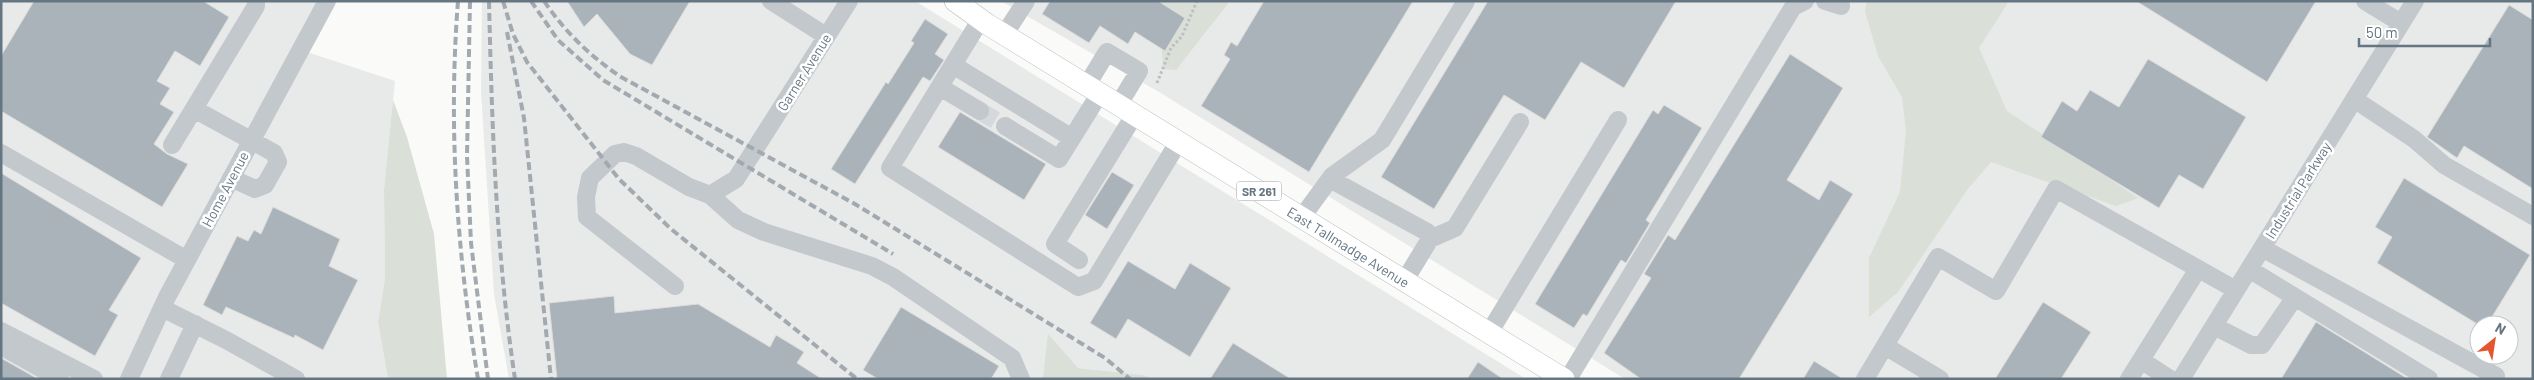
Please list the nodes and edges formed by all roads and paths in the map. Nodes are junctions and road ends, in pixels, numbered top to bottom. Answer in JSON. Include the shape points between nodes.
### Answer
{"nodes":[{"id":1,"x":256,"y":1,"type":"edge"},
{"id":2,"x":327,"y":1,"type":"edge"},
{"id":3,"x":771,"y":1,"type":"edge"},
{"id":4,"x":849,"y":1,"type":"edge"},
{"id":5,"x":955,"y":1,"type":"edge"},
{"id":6,"x":1026,"y":1,"type":"edge"},
{"id":7,"x":1197,"y":1,"type":"edge"},
{"id":8,"x":1466,"y":1,"type":"edge"},
{"id":9,"x":1805,"y":1,"type":"edge"},
{"id":10,"x":2365,"y":1,"type":"edge"},
{"id":11,"x":2414,"y":1,"type":"edge"},
{"id":12,"x":981,"y":20,"type":"junction"},
{"id":13,"x":2401,"y":23,"type":"junction"},
{"id":14,"x":1004,"y":35,"type":"junction"},
{"id":15,"x":826,"y":36,"type":"junction"},
{"id":16,"x":953,"y":65,"type":"junction"},
{"id":17,"x":1157,"y":83,"type":"dead end"},
{"id":18,"x":940,"y":87,"type":"junction"},
{"id":19,"x":1093,"y":89,"type":"junction"},
{"id":20,"x":2354,"y":99,"type":"junction"},
{"id":21,"x":194,"y":108,"type":"junction"},
{"id":22,"x":1127,"y":109,"type":"junction"},
{"id":23,"x":980,"y":111,"type":"tunnel mouth"},
{"id":24,"x":1618,"y":120,"type":"dead end"},
{"id":25,"x":1520,"y":122,"type":"dead end"},
{"id":26,"x":1005,"y":126,"type":"tunnel mouth"},
{"id":27,"x":1072,"y":138,"type":"junction"},
{"id":28,"x":251,"y":140,"type":"junction"},
{"id":29,"x":1179,"y":141,"type":"junction"},
{"id":30,"x":172,"y":145,"type":"dead end"},
{"id":31,"x":1,"y":153,"type":"edge"},
{"id":32,"x":231,"y":178,"type":"junction"},
{"id":33,"x":1330,"y":179,"type":"junction"},
{"id":34,"x":710,"y":195,"type":"junction"},
{"id":35,"x":2533,"y":216,"type":"edge"},
{"id":36,"x":1302,"y":217,"type":"junction"},
{"id":37,"x":1430,"y":239,"type":"junction"},
{"id":38,"x":2262,"y":248,"type":"junction"},
{"id":39,"x":187,"y":260,"type":"junction"},
{"id":40,"x":1079,"y":260,"type":"dead end"},
{"id":41,"x":2198,"y":269,"type":"junction"},
{"id":42,"x":2249,"y":269,"type":"junction"},
{"id":43,"x":1405,"y":280,"type":"junction"},
{"id":44,"x":675,"y":286,"type":"dead end"},
{"id":45,"x":2236,"y":290,"type":"junction"},
{"id":46,"x":2295,"y":297,"type":"junction"},
{"id":47,"x":162,"y":308,"type":"junction"},
{"id":48,"x":195,"y":324,"type":"junction"},
{"id":49,"x":2214,"y":326,"type":"junction"},
{"id":50,"x":1,"y":330,"type":"edge"},
{"id":51,"x":1490,"y":333,"type":"junction"},
{"id":52,"x":1,"y":346,"type":"edge"},
{"id":53,"x":1885,"y":346,"type":"junction"},
{"id":54,"x":2141,"y":360,"type":"junction"},
{"id":55,"x":2496,"y":376,"type":"dead end"},
{"id":56,"x":60,"y":379,"type":"edge"},
{"id":57,"x":94,"y":379,"type":"edge"},
{"id":58,"x":129,"y":379,"type":"edge"},
{"id":59,"x":169,"y":379,"type":"edge"},
{"id":60,"x":296,"y":379,"type":"edge"},
{"id":61,"x":1020,"y":379,"type":"edge"},
{"id":62,"x":1564,"y":379,"type":"edge"},
{"id":63,"x":1568,"y":379,"type":"edge"},
{"id":64,"x":1865,"y":379,"type":"edge"},
{"id":65,"x":1940,"y":379,"type":"edge"},
{"id":66,"x":2130,"y":379,"type":"edge"},
{"id":67,"x":2170,"y":379,"type":"edge"},
{"id":68,"x":2182,"y":379,"type":"edge"},
{"id":69,"x":2429,"y":379,"type":"edge"}],
"edges":[{"from":1,"to":21,"type":"street","via":[[256,6]]},
{"from":2,"to":28,"type":"street","name":"Home Avenue"},
{"from":3,"to":15,"type":"street"},
{"from":4,"to":15,"type":"street","name":"Garner Avenue"},
{"from":5,"to":12,"type":"main road","name":"East Tallmadge Avenue","number":"SR 261"},
{"from":6,"to":14,"type":"street"},
{"from":7,"to":17,"type":"path","via":[[1182,36],[1171,48]]},
{"from":8,"to":33,"type":"street","via":[[1382,140]]},
{"from":9,"to":63,"type":"street","via":[[1793,7]]},
{"from":10,"to":13,"type":"street"},
{"from":11,"to":13,"type":"street","name":"Industrial Parkway"},
{"from":12,"to":14,"type":"main road","name":"East Tallmadge Avenue","number":"SR 261"},
{"from":12,"to":16,"type":"street"},
{"from":13,"to":20,"type":"street","name":"Industrial Parkway"},
{"from":14,"to":19,"type":"main road","name":"East Tallmadge Avenue","number":"SR 261"},
{"from":15,"to":34,"type":"street","name":"Garner Avenue","via":[[736,179]]},
{"from":16,"to":18,"type":"street"},
{"from":16,"to":27,"type":"street"},
{"from":18,"to":23,"type":"street"},
{"from":18,"to":29,"type":"street","via":[[890,168],[1078,287],[1094,281]]},
{"from":19,"to":22,"type":"main road","name":"East Tallmadge Avenue","number":"SR 261"},
{"from":19,"to":22,"type":"street","via":[[1107,52],[1139,71]]},
{"from":19,"to":27,"type":"street"},
{"from":20,"to":35,"type":"street","via":[[2414,140],[2444,166]]},
{"from":20,"to":38,"type":"street","name":"Industrial Parkway"},
{"from":21,"to":28,"type":"street"},
{"from":21,"to":30,"type":"street"},
{"from":22,"to":29,"type":"main road","name":"East Tallmadge Avenue","number":"SR 261"},
{"from":22,"to":40,"type":"street","via":[[1055,244]]},
{"from":24,"to":51,"type":"street"},
{"from":25,"to":37,"type":"street","via":[[1455,228]]},
{"from":26,"to":27,"type":"street","via":[[1059,159]]},
{"from":28,"to":32,"type":"street","name":"Home Avenue"},
{"from":28,"to":32,"type":"street","via":[[274,153],[278,162],[270,178],[265,185],[255,189]]},
{"from":29,"to":36,"type":"main road","name":"East Tallmadge Avenue","number":"SR 261"},
{"from":31,"to":39,"type":"street"},
{"from":32,"to":39,"type":"street","name":"Home Avenue"},
{"from":33,"to":36,"type":"street"},
{"from":33,"to":37,"type":"street","via":[[1427,232]]},
{"from":34,"to":44,"type":"street","via":[[624,152],[615,154],[590,178],[586,197],[588,217]]},
{"from":34,"to":61,"type":"street","via":[[738,220],[764,232],[872,266],[893,277],[1012,358]]},
{"from":36,"to":43,"type":"main road","name":"East Tallmadge Avenue","number":"SR 261"},
{"from":37,"to":43,"type":"street"},
{"from":38,"to":42,"type":"street","name":"Industrial Parkway"},
{"from":38,"to":55,"type":"street"},
{"from":39,"to":47,"type":"street","name":"Home Avenue"},
{"from":41,"to":45,"type":"street"},
{"from":41,"to":53,"type":"street","via":[[2056,189],[1996,291],[1938,258]]},
{"from":41,"to":54,"type":"street"},
{"from":42,"to":45,"type":"street","name":"Industrial Parkway"},
{"from":42,"to":46,"type":"street"},
{"from":43,"to":51,"type":"main road","name":"East Tallmadge Avenue","number":"SR 261"},
{"from":45,"to":49,"type":"street","name":"Industrial Parkway"},
{"from":46,"to":49,"type":"street","via":[[2262,345],[2251,345]]},
{"from":46,"to":69,"type":"street"},
{"from":47,"to":48,"type":"street"},
{"from":47,"to":58,"type":"street","name":"Home Avenue"},
{"from":48,"to":59,"type":"street"},
{"from":48,"to":60,"type":"street"},
{"from":49,"to":68,"type":"street","name":"Industrial Parkway"},
{"from":50,"to":57,"type":"street"},
{"from":51,"to":62,"type":"main road","name":"East Tallmadge Avenue","number":"SR 261"},
{"from":52,"to":56,"type":"street"},
{"from":53,"to":64,"type":"street"},
{"from":53,"to":65,"type":"street"},
{"from":54,"to":66,"type":"street"},
{"from":54,"to":67,"type":"street"}]}
